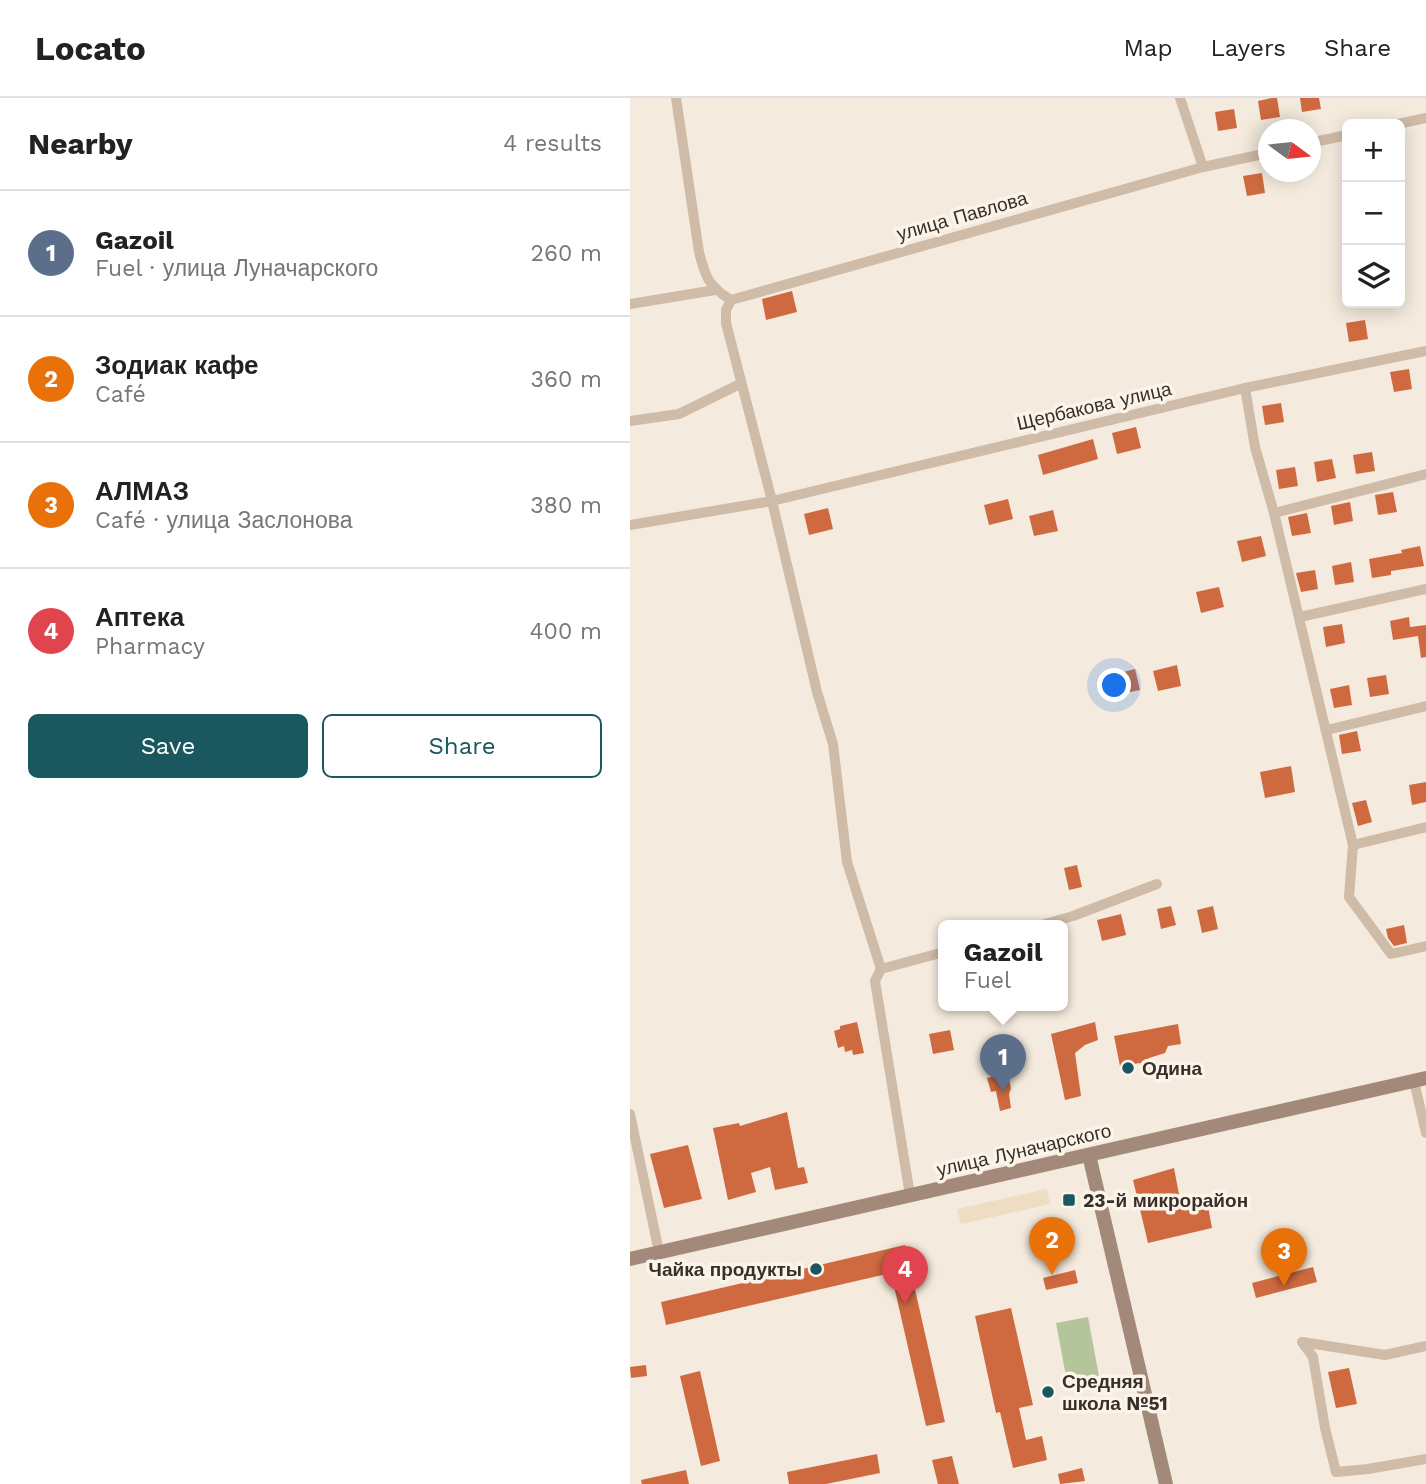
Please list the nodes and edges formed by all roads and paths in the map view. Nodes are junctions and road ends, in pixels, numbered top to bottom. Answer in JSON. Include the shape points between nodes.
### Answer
{"nodes":[{"id":1,"x":676,"y":98,"type":"edge"},
{"id":2,"x":1180,"y":98,"type":"edge"},
{"id":3,"x":1426,"y":118,"type":"edge"},
{"id":4,"x":1405,"y":122,"type":"edge"},
{"id":5,"x":1342,"y":136,"type":"edge"},
{"id":6,"x":1321,"y":141,"type":"edge"},
{"id":7,"x":1258,"y":155,"type":"edge"},
{"id":8,"x":1203,"y":167,"type":"junction"},
{"id":9,"x":715,"y":290,"type":"junction"},
{"id":10,"x":730,"y":300,"type":"junction"},
{"id":11,"x":630,"y":304,"type":"edge"},
{"id":12,"x":1426,"y":351,"type":"edge"},
{"id":13,"x":740,"y":384,"type":"junction"},
{"id":14,"x":1245,"y":388,"type":"junction"},
{"id":15,"x":630,"y":421,"type":"edge"},
{"id":16,"x":1426,"y":474,"type":"edge"},
{"id":17,"x":772,"y":501,"type":"junction"},
{"id":18,"x":1274,"y":513,"type":"junction"},
{"id":19,"x":630,"y":525,"type":"edge"},
{"id":20,"x":1426,"y":589,"type":"edge"},
{"id":21,"x":1300,"y":617,"type":"junction"},
{"id":22,"x":1426,"y":706,"type":"edge"},
{"id":23,"x":1327,"y":730,"type":"junction"},
{"id":24,"x":1426,"y":827,"type":"edge"},
{"id":25,"x":1353,"y":845,"type":"junction"},
{"id":26,"x":1157,"y":884,"type":"dead end"},
{"id":27,"x":1059,"y":920,"type":"edge"},
{"id":28,"x":1426,"y":946,"type":"edge"},
{"id":29,"x":938,"y":953,"type":"edge"},
{"id":30,"x":881,"y":969,"type":"junction"},
{"id":31,"x":1420,"y":1079,"type":"edge"},
{"id":32,"x":630,"y":1114,"type":"edge"},
{"id":33,"x":1426,"y":1133,"type":"edge"},
{"id":34,"x":1089,"y":1154,"type":"junction"},
{"id":35,"x":910,"y":1195,"type":"junction"},
{"id":36,"x":659,"y":1252,"type":"junction"},
{"id":37,"x":630,"y":1259,"type":"edge"},
{"id":38,"x":1426,"y":1346,"type":"edge"},
{"id":39,"x":1426,"y":1459,"type":"edge"},
{"id":40,"x":1167,"y":1484,"type":"edge"}],
"edges":[{"from":1,"to":9,"type":"street","via":[[699,252]]},
{"from":2,"to":8,"type":"street"},
{"from":3,"to":4,"type":"street"},
{"from":5,"to":6,"type":"street"},
{"from":7,"to":8,"type":"street","name":"улица Павлова"},
{"from":8,"to":10,"type":"street","name":"улица Павлова"},
{"from":9,"to":10,"type":"street"},
{"from":9,"to":11,"type":"street"},
{"from":10,"to":13,"type":"street","via":[[726,323]]},
{"from":12,"to":14,"type":"street","name":"Щербакова улица"},
{"from":13,"to":15,"type":"street","via":[[679,414]]},
{"from":13,"to":17,"type":"street"},
{"from":14,"to":17,"type":"street","name":"Щербакова улица"},
{"from":14,"to":18,"type":"street","via":[[1255,447]]},
{"from":16,"to":18,"type":"street"},
{"from":17,"to":19,"type":"street","name":"Щербакова улица"},
{"from":17,"to":30,"type":"street","via":[[833,744],[848,862]]},
{"from":18,"to":21,"type":"street"},
{"from":20,"to":21,"type":"street"},
{"from":21,"to":23,"type":"street"},
{"from":22,"to":23,"type":"street"},
{"from":23,"to":25,"type":"street"},
{"from":24,"to":25,"type":"street"},
{"from":25,"to":28,"type":"street","via":[[1349,897],[1391,954]]},
{"from":26,"to":27,"type":"street"},
{"from":29,"to":30,"type":"street"},
{"from":30,"to":35,"type":"street","via":[[875,981],[876,996]]},
{"from":31,"to":33,"type":"street"},
{"from":31,"to":34,"type":"main road","name":"улица Луначарского"},
{"from":32,"to":36,"type":"street"},
{"from":34,"to":35,"type":"main road","name":"улица Луначарского"},
{"from":34,"to":40,"type":"main road"},
{"from":35,"to":36,"type":"main road","name":"улица Луначарского"},
{"from":36,"to":37,"type":"main road","name":"улица Луначарского"},
{"from":38,"to":39,"type":"street","via":[[1385,1355],[1303,1342],[1313,1357],[1336,1472]]}]}
